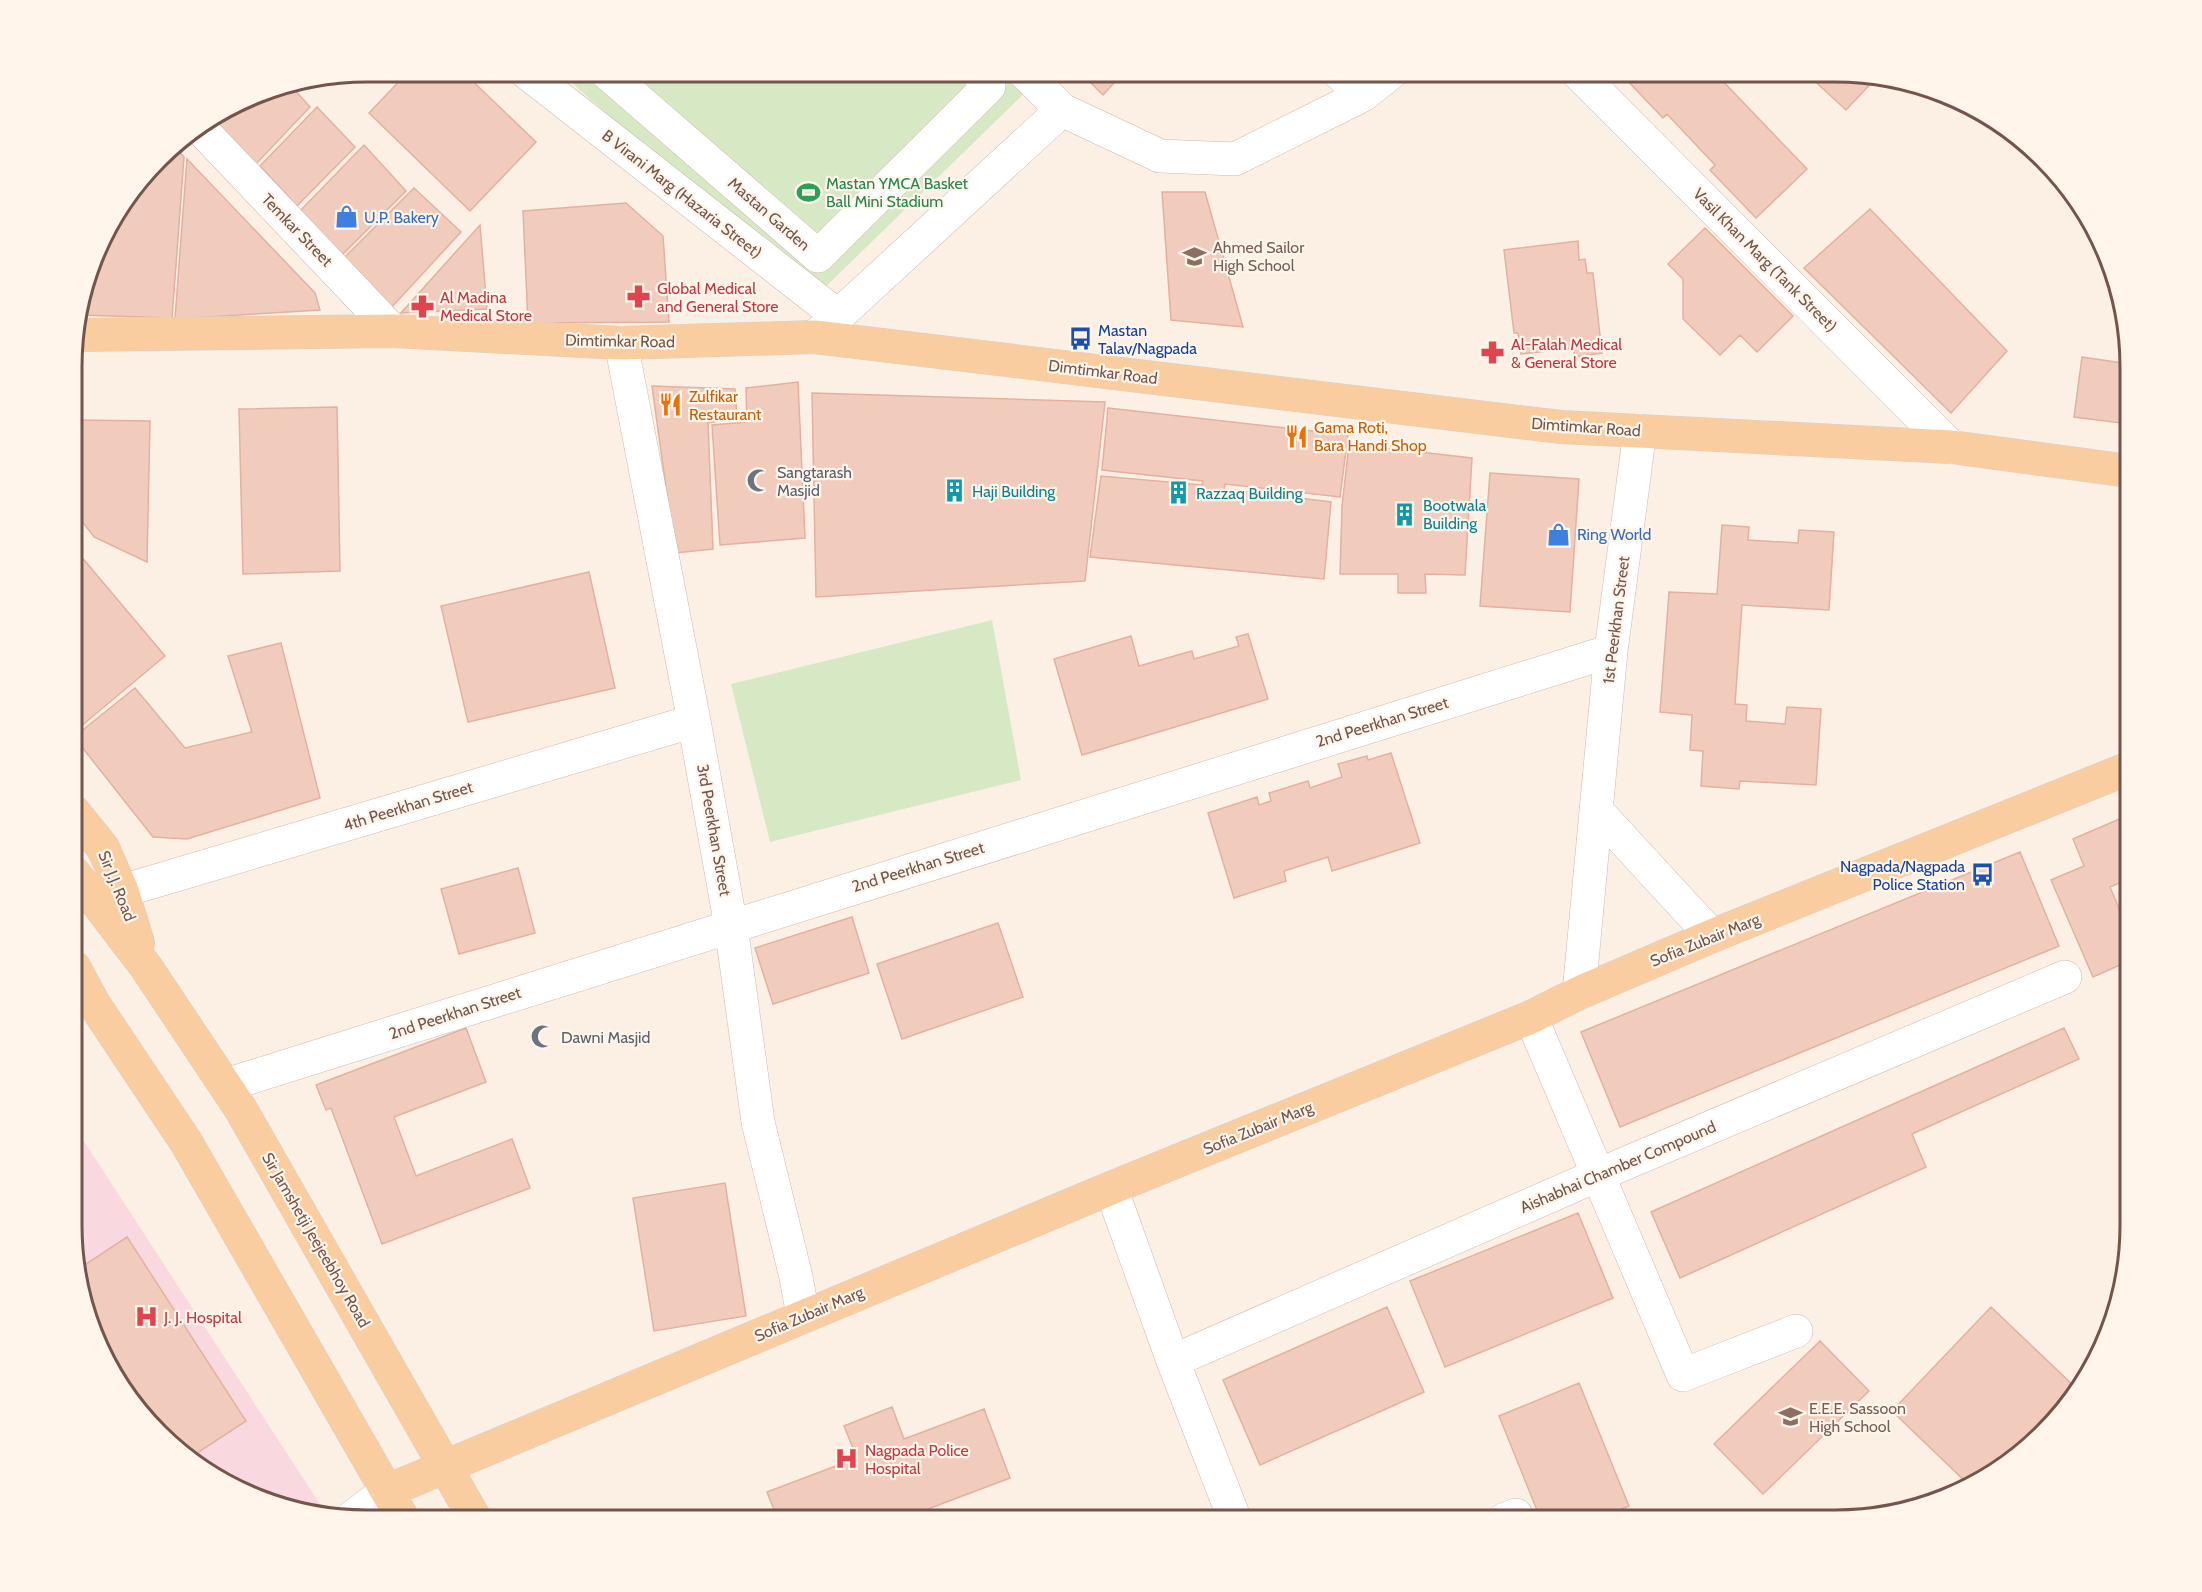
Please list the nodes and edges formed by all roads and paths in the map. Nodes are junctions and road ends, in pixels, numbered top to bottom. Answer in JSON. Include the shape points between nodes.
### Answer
{"nodes":[{"id":1,"x":538,"y":82,"type":"edge"},
{"id":2,"x":618,"y":82,"type":"edge"},
{"id":3,"x":986,"y":82,"type":"edge"},
{"id":4,"x":1034,"y":82,"type":"edge"},
{"id":5,"x":1349,"y":82,"type":"edge"},
{"id":6,"x":1379,"y":82,"type":"edge"},
{"id":7,"x":1588,"y":82,"type":"edge"},
{"id":8,"x":1363,"y":95,"type":"junction"},
{"id":9,"x":1062,"y":110,"type":"junction"},
{"id":10,"x":205,"y":134,"type":"edge"},
{"id":11,"x":827,"y":326,"type":"junction"},
{"id":12,"x":393,"y":331,"type":"junction"},
{"id":13,"x":85,"y":335,"type":"edge"},
{"id":14,"x":621,"y":344,"type":"junction"},
{"id":15,"x":1640,"y":431,"type":"junction"},
{"id":16,"x":1952,"y":447,"type":"junction"},
{"id":17,"x":2120,"y":470,"type":"edge"},
{"id":18,"x":1611,"y":651,"type":"junction"},
{"id":19,"x":694,"y":721,"type":"junction"},
{"id":20,"x":2120,"y":772,"type":"edge"},
{"id":21,"x":1596,"y":810,"type":"junction"},
{"id":22,"x":82,"y":821,"type":"edge"},
{"id":23,"x":82,"y":882,"type":"edge"},
{"id":24,"x":122,"y":891,"type":"junction"},
{"id":25,"x":731,"y":926,"type":"junction"},
{"id":26,"x":1712,"y":936,"type":"junction"},
{"id":27,"x":146,"y":968,"type":"junction"},
{"id":28,"x":2065,"y":977,"type":"dead end"},
{"id":29,"x":1579,"y":993,"type":"junction"},
{"id":30,"x":84,"y":994,"type":"edge"},
{"id":31,"x":1531,"y":1017,"type":"junction"},
{"id":32,"x":226,"y":1085,"type":"junction"},
{"id":33,"x":1598,"y":1175,"type":"junction"},
{"id":34,"x":1111,"y":1188,"type":"junction"},
{"id":35,"x":803,"y":1316,"type":"junction"},
{"id":36,"x":1796,"y":1331,"type":"dead end"},
{"id":37,"x":1173,"y":1361,"type":"junction"},
{"id":38,"x":444,"y":1467,"type":"junction"},
{"id":39,"x":387,"y":1491,"type":"junction"},
{"id":40,"x":362,"y":1510,"type":"edge"},
{"id":41,"x":398,"y":1510,"type":"edge"},
{"id":42,"x":469,"y":1510,"type":"edge"},
{"id":43,"x":1231,"y":1510,"type":"edge"}],
"edges":[{"from":1,"to":11,"type":"street","name":"B Virani Marg (Hazaria Street)"},
{"from":2,"to":3,"type":"street","name":"Mastan Garden","via":[[818,256],[989,86]]},
{"from":4,"to":9,"type":"street"},
{"from":5,"to":8,"type":"street"},
{"from":6,"to":8,"type":"street"},
{"from":7,"to":16,"type":"street","name":"Vasil Khan Marg (Tank Street)"},
{"from":8,"to":9,"type":"street","via":[[1235,159],[1160,156]]},
{"from":9,"to":11,"type":"street"},
{"from":10,"to":12,"type":"street","name":"Temkar Street"},
{"from":11,"to":14,"type":"main road","name":"Dimtimkar Road"},
{"from":11,"to":15,"type":"main road","name":"Dimtimkar Road","via":[[1560,427]]},
{"from":12,"to":13,"type":"main road","name":"Dimtimkar Road"},
{"from":12,"to":14,"type":"main road","name":"Dimtimkar Road"},
{"from":14,"to":19,"type":"street","name":"3rd Peerkhan Street"},
{"from":15,"to":16,"type":"main road","name":"Dimtimkar Road"},
{"from":15,"to":18,"type":"street","name":"1st Peerkhan Street"},
{"from":16,"to":17,"type":"main road","name":"Dimtimkar Road"},
{"from":18,"to":21,"type":"street","name":"1st Peerkhan Street"},
{"from":18,"to":25,"type":"street","name":"2nd Peerkhan Street"},
{"from":19,"to":24,"type":"street","name":"4th Peerkhan Street"},
{"from":19,"to":25,"type":"street","name":"3rd Peerkhan Street"},
{"from":20,"to":26,"type":"main road","name":"Sofia Zubair Marg"},
{"from":21,"to":26,"type":"street"},
{"from":21,"to":29,"type":"street","name":"1st Peerkhan Street"},
{"from":22,"to":24,"type":"main road","name":"Sir J.J. Road","via":[[104,848]]},
{"from":23,"to":27,"type":"main road"},
{"from":24,"to":27,"type":"main road","name":"Sir J.J. Road"},
{"from":25,"to":32,"type":"street","name":"2nd Peerkhan Street"},
{"from":25,"to":35,"type":"street","name":"3rd Peerkhan Street","via":[[758,1122]]},
{"from":26,"to":29,"type":"main road","name":"Sofia Zubair Marg"},
{"from":27,"to":32,"type":"main road","name":"Sir Jamshetji Jeejeebhoy Road"},
{"from":28,"to":33,"type":"street","name":"Aishabhai Chamber Compound"},
{"from":29,"to":31,"type":"main road","name":"Sofia Zubair Marg"},
{"from":30,"to":39,"type":"main road","via":[[186,1142]]},
{"from":31,"to":33,"type":"street"},
{"from":31,"to":34,"type":"main road","name":"Sofia Zubair Marg"},
{"from":32,"to":38,"type":"main road","name":"Sir Jamshetji Jeejeebhoy Road"},
{"from":33,"to":36,"type":"street","via":[[1683,1375]]},
{"from":33,"to":37,"type":"street","name":"Aishabhai Chamber Compound"},
{"from":34,"to":35,"type":"main road","name":"Sofia Zubair Marg"},
{"from":34,"to":37,"type":"street"},
{"from":35,"to":38,"type":"main road","name":"Sofia Zubair Marg"},
{"from":37,"to":43,"type":"street"},
{"from":38,"to":39,"type":"main road","name":"Sofia Zubair Marg"},
{"from":38,"to":42,"type":"main road","name":"Sir Jamshetji Jeejeebhoy Road"},
{"from":39,"to":40,"type":"street"},
{"from":39,"to":41,"type":"main road"}]}
